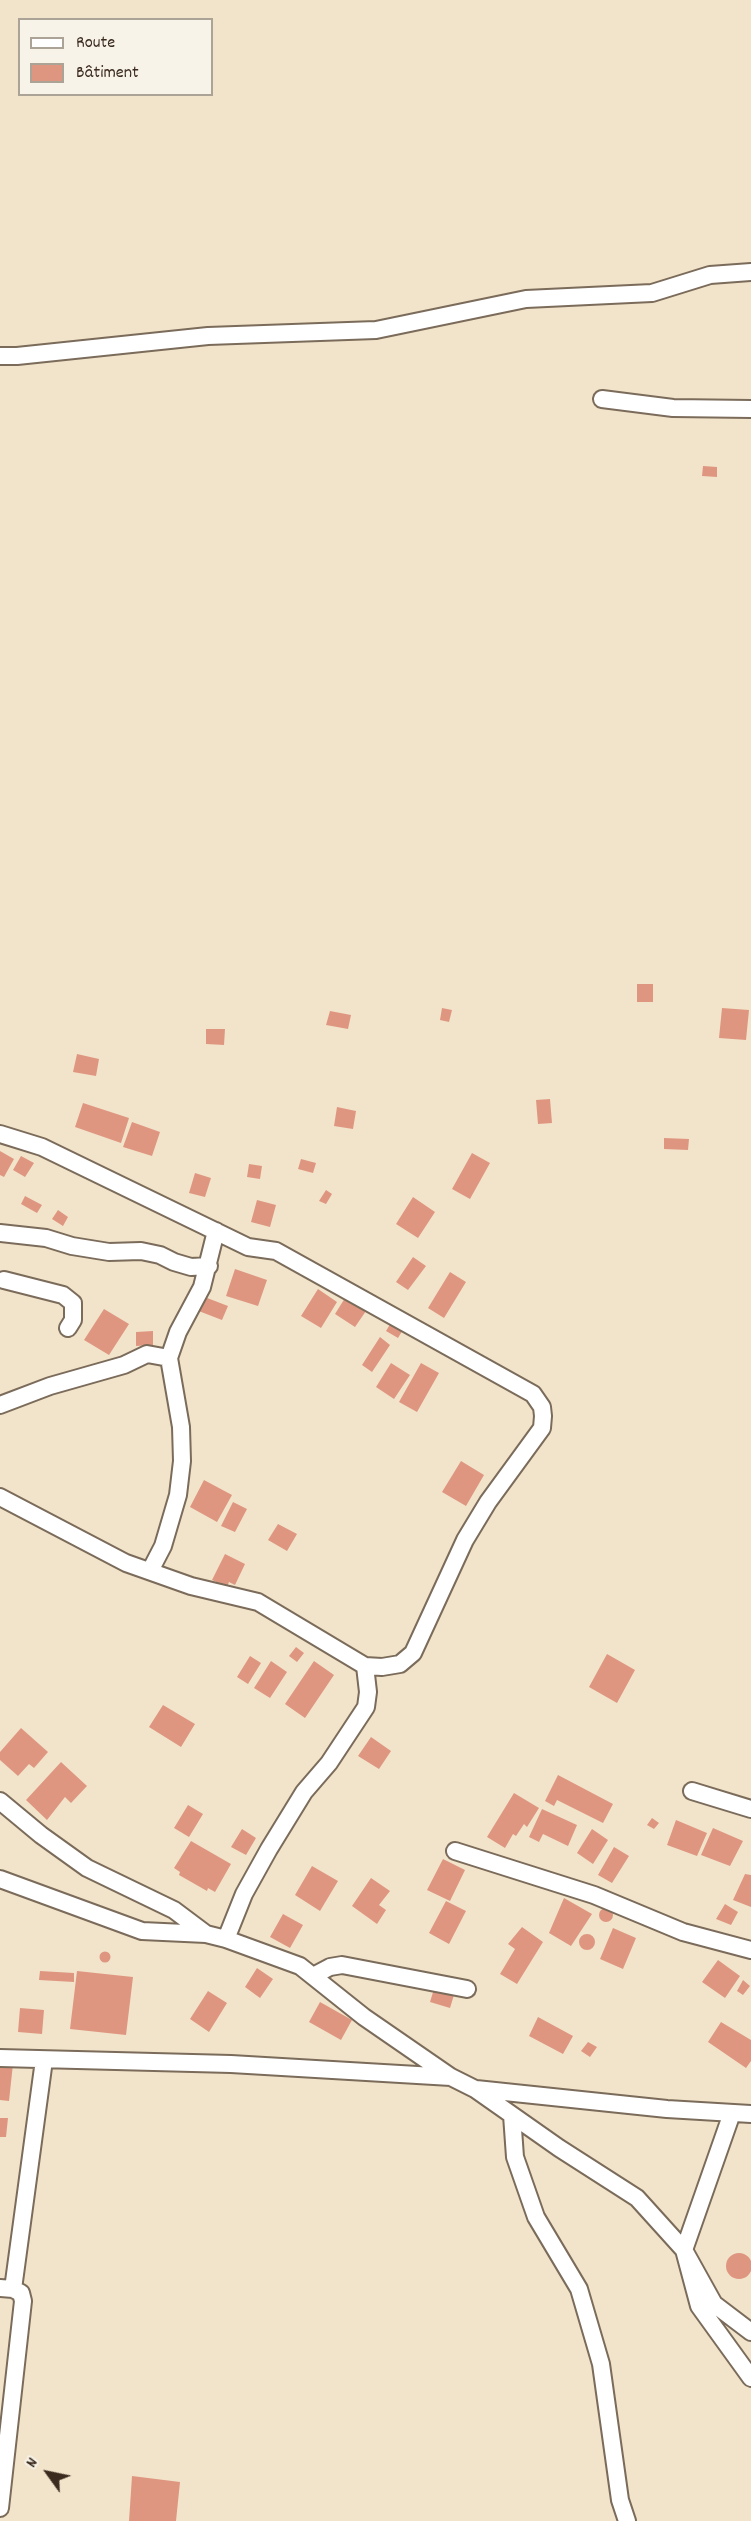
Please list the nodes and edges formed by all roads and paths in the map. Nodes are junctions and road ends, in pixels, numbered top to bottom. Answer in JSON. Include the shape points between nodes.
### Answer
{"nodes":[{"id":1,"x":751,"y":272,"type":"edge"},
{"id":2,"x":0,"y":356,"type":"edge"},
{"id":3,"x":602,"y":399,"type":"dead end"},
{"id":4,"x":751,"y":409,"type":"edge"},
{"id":5,"x":0,"y":1134,"type":"edge"},
{"id":6,"x":216,"y":1231,"type":"junction"},
{"id":7,"x":0,"y":1233,"type":"edge"},
{"id":8,"x":209,"y":1266,"type":"junction"},
{"id":9,"x":1,"y":1283,"type":"edge"},
{"id":10,"x":68,"y":1328,"type":"dead end"},
{"id":11,"x":169,"y":1358,"type":"junction"},
{"id":12,"x":0,"y":1405,"type":"edge"},
{"id":13,"x":0,"y":1497,"type":"edge"},
{"id":14,"x":150,"y":1571,"type":"junction"},
{"id":15,"x":365,"y":1666,"type":"junction"},
{"id":16,"x":693,"y":1791,"type":"dead end"},
{"id":17,"x":0,"y":1801,"type":"edge"},
{"id":18,"x":751,"y":1809,"type":"edge"},
{"id":19,"x":455,"y":1851,"type":"dead end"},
{"id":20,"x":0,"y":1879,"type":"edge"},
{"id":21,"x":206,"y":1934,"type":"junction"},
{"id":22,"x":226,"y":1939,"type":"junction"},
{"id":23,"x":751,"y":1950,"type":"edge"},
{"id":24,"x":313,"y":1976,"type":"junction"},
{"id":25,"x":467,"y":1989,"type":"dead end"},
{"id":26,"x":0,"y":2058,"type":"edge"},
{"id":27,"x":44,"y":2060,"type":"junction"},
{"id":28,"x":451,"y":2077,"type":"junction"},
{"id":29,"x":475,"y":2089,"type":"junction"},
{"id":30,"x":732,"y":2113,"type":"junction"},
{"id":31,"x":751,"y":2114,"type":"edge"},
{"id":32,"x":512,"y":2115,"type":"junction"},
{"id":33,"x":684,"y":2250,"type":"junction"},
{"id":34,"x":7,"y":2288,"type":"edge"},
{"id":35,"x":751,"y":2332,"type":"edge"},
{"id":36,"x":751,"y":2378,"type":"edge"},
{"id":37,"x":0,"y":2508,"type":"edge"},
{"id":38,"x":627,"y":2521,"type":"edge"}],
"edges":[{"from":1,"to":2,"type":"street","via":[[710,275],[652,293],[526,299],[376,330],[208,336]]},
{"from":3,"to":4,"type":"street","via":[[673,408]]},
{"from":5,"to":6,"type":"street","via":[[42,1147]]},
{"from":6,"to":8,"type":"street"},
{"from":6,"to":15,"type":"street","via":[[248,1246],[276,1251],[533,1394],[542,1407],[542,1428],[465,1540],[413,1653],[400,1664]]},
{"from":7,"to":8,"type":"street","via":[[109,1252],[141,1251],[191,1267]]},
{"from":8,"to":11,"type":"street"},
{"from":9,"to":10,"type":"street","via":[[63,1295],[73,1303],[73,1320]]},
{"from":11,"to":12,"type":"street","via":[[147,1354]]},
{"from":11,"to":14,"type":"street","via":[[181,1427],[182,1461],[178,1495],[163,1546]]},
{"from":13,"to":14,"type":"street","via":[[126,1563]]},
{"from":14,"to":15,"type":"street","via":[[191,1586],[258,1602]]},
{"from":15,"to":22,"type":"street","via":[[366,1707],[329,1763],[304,1792],[269,1849],[244,1894]]},
{"from":16,"to":18,"type":"street"},
{"from":17,"to":21,"type":"street","via":[[87,1868],[174,1910]]},
{"from":19,"to":23,"type":"street","via":[[594,1895],[682,1932]]},
{"from":20,"to":21,"type":"street","via":[[142,1931]]},
{"from":21,"to":22,"type":"street"},
{"from":22,"to":24,"type":"street","via":[[300,1966]]},
{"from":24,"to":25,"type":"street","via":[[342,1965]]},
{"from":24,"to":28,"type":"street"},
{"from":26,"to":27,"type":"street"},
{"from":27,"to":28,"type":"street","via":[[231,2064]]},
{"from":27,"to":34,"type":"street"},
{"from":28,"to":29,"type":"street"},
{"from":29,"to":30,"type":"street"},
{"from":29,"to":32,"type":"street"},
{"from":30,"to":31,"type":"street"},
{"from":30,"to":33,"type":"street"},
{"from":32,"to":33,"type":"street","via":[[637,2198]]},
{"from":32,"to":38,"type":"street","via":[[515,2157],[536,2217],[579,2289],[598,2354],[620,2499]]},
{"from":33,"to":35,"type":"street","via":[[714,2304]]},
{"from":33,"to":36,"type":"street","via":[[699,2306]]},
{"from":34,"to":37,"type":"street","via":[[21,2294],[23,2301]]}]}
